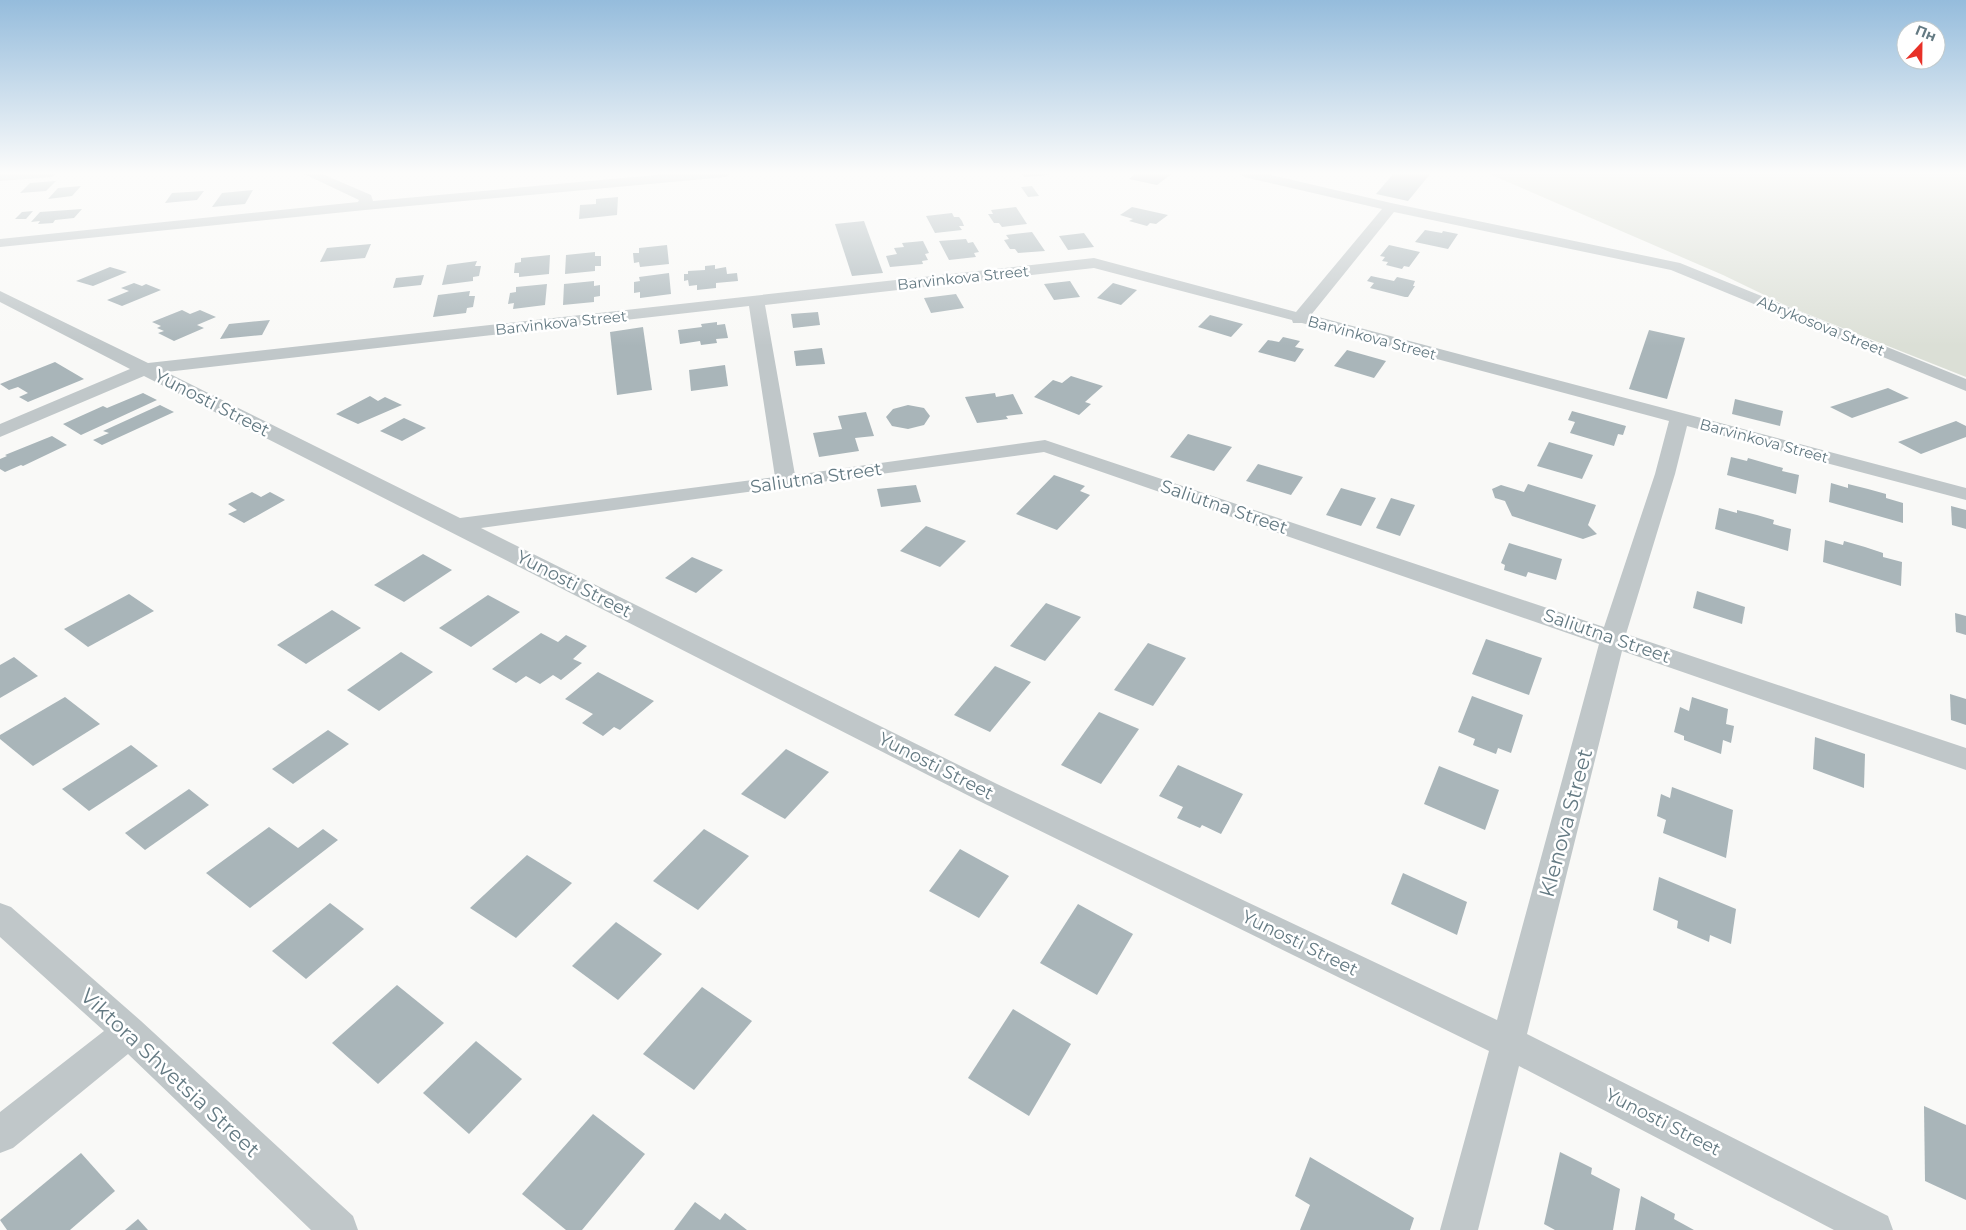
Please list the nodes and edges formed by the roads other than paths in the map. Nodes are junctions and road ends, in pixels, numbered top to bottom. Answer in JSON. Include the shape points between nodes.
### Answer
{"nodes":[{"id":1,"x":131,"y":230,"type":"edge"},
{"id":2,"x":1372,"y":230,"type":"edge"},
{"id":3,"x":1504,"y":230,"type":"edge"},
{"id":4,"x":0,"y":244,"type":"edge"},
{"id":5,"x":0,"y":296,"type":"edge"},
{"id":6,"x":756,"y":301,"type":"junction"},
{"id":7,"x":1299,"y":319,"type":"junction"},
{"id":8,"x":144,"y":369,"type":"junction"},
{"id":9,"x":1966,"y":386,"type":"edge"},
{"id":10,"x":1679,"y":419,"type":"junction"},
{"id":11,"x":0,"y":431,"type":"edge"},
{"id":12,"x":786,"y":482,"type":"junction"},
{"id":13,"x":1966,"y":494,"type":"edge"},
{"id":14,"x":455,"y":525,"type":"junction"},
{"id":15,"x":1614,"y":638,"type":"junction"},
{"id":16,"x":1966,"y":759,"type":"edge"},
{"id":17,"x":0,"y":917,"type":"edge"},
{"id":18,"x":129,"y":1032,"type":"junction"},
{"id":19,"x":1509,"y":1043,"type":"junction"},
{"id":20,"x":0,"y":1135,"type":"edge"},
{"id":21,"x":339,"y":1230,"type":"edge"},
{"id":22,"x":1460,"y":1230,"type":"edge"},
{"id":23,"x":1874,"y":1230,"type":"edge"}],
"edges":[{"from":1,"to":4,"type":"street"},
{"from":2,"to":7,"type":"street"},
{"from":3,"to":9,"type":"street","name":"Abrykosova Street","via":[[1675,266]]},
{"from":5,"to":8,"type":"street","name":"Yunosti Street"},
{"from":6,"to":7,"type":"street","name":"Barvinkova Street","via":[[1094,263]]},
{"from":6,"to":8,"type":"street","name":"Barvinkova Street"},
{"from":6,"to":12,"type":"street"},
{"from":7,"to":10,"type":"street","name":"Barvinkova Street"},
{"from":8,"to":11,"type":"street","name":"Barvinkova Street"},
{"from":8,"to":14,"type":"street","name":"Yunosti Street"},
{"from":10,"to":13,"type":"street","name":"Barvinkova Street"},
{"from":10,"to":15,"type":"street","name":"Klenova Street"},
{"from":12,"to":14,"type":"street","name":"Saliutna Street"},
{"from":12,"to":15,"type":"street","name":"Saliutna Street","via":[[1045,446]]},
{"from":14,"to":19,"type":"street","name":"Yunosti Street","via":[[987,792]]},
{"from":15,"to":16,"type":"street","name":"Saliutna Street"},
{"from":15,"to":19,"type":"street","name":"Klenova Street"},
{"from":17,"to":18,"type":"street","name":"Viktora Shvetsia Street"},
{"from":18,"to":20,"type":"street"},
{"from":18,"to":21,"type":"street","name":"Viktora Shvetsia Street"},
{"from":19,"to":22,"type":"street","name":"Klenova Street"},
{"from":19,"to":23,"type":"street","name":"Yunosti Street"}]}
